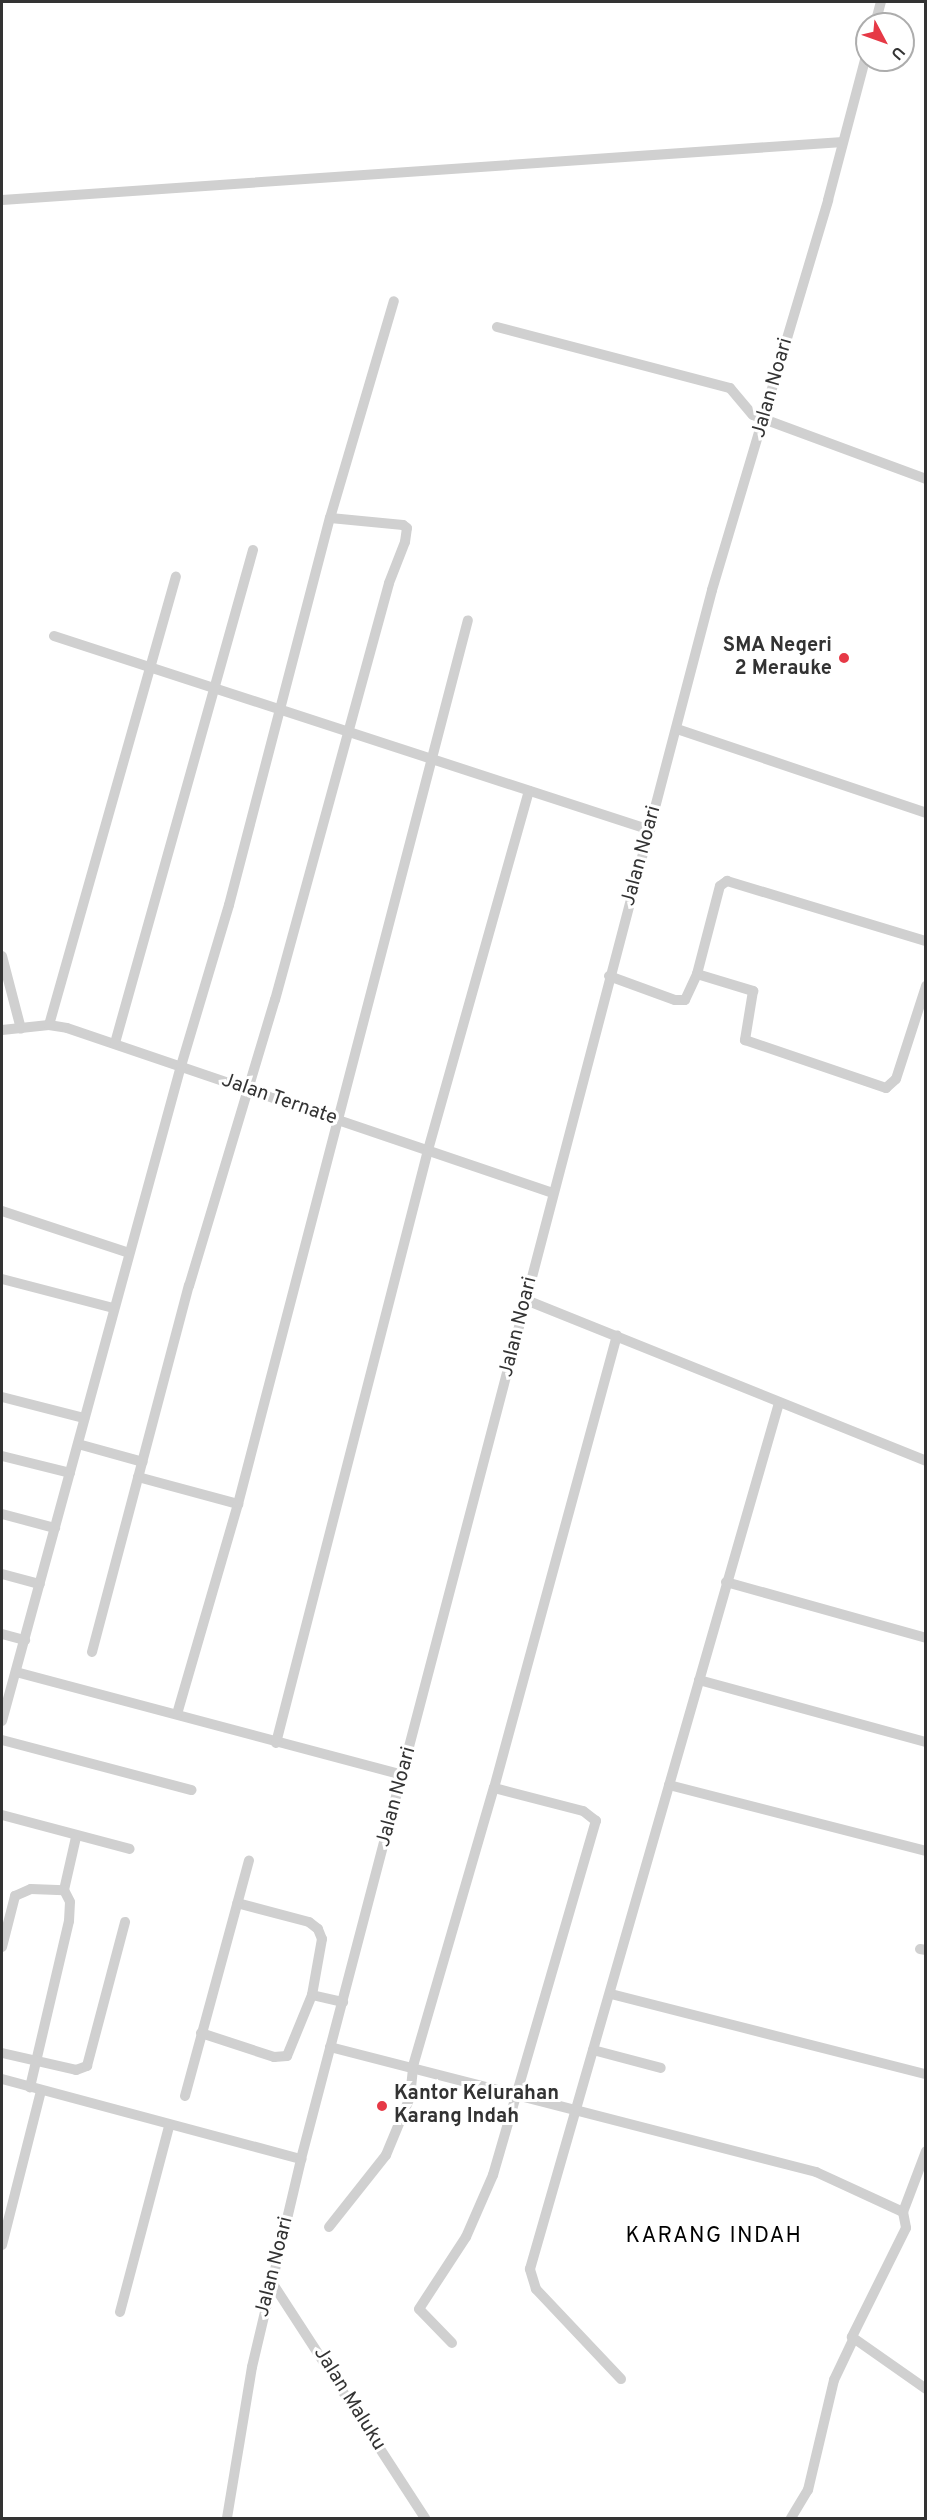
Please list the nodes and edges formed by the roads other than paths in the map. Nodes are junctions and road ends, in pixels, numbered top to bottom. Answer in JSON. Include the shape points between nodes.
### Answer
{"nodes":[{"id":1,"x":862,"y":72,"type":"edge"},
{"id":2,"x":843,"y":142,"type":"junction"},
{"id":3,"x":2,"y":200,"type":"edge"},
{"id":4,"x":394,"y":301,"type":"dead end"},
{"id":5,"x":497,"y":327,"type":"dead end"},
{"id":6,"x":765,"y":416,"type":"junction"},
{"id":7,"x":926,"y":479,"type":"edge"},
{"id":8,"x":330,"y":518,"type":"junction"},
{"id":9,"x":253,"y":550,"type":"dead end"},
{"id":10,"x":176,"y":577,"type":"dead end"},
{"id":11,"x":468,"y":620,"type":"dead end"},
{"id":12,"x":54,"y":636,"type":"dead end"},
{"id":13,"x":149,"y":668,"type":"junction"},
{"id":14,"x":217,"y":689,"type":"junction"},
{"id":15,"x":281,"y":709,"type":"junction"},
{"id":16,"x":677,"y":729,"type":"junction"},
{"id":17,"x":349,"y":732,"type":"junction"},
{"id":18,"x":433,"y":759,"type":"junction"},
{"id":19,"x":529,"y":791,"type":"junction"},
{"id":20,"x":926,"y":813,"type":"edge"},
{"id":21,"x":650,"y":830,"type":"junction"},
{"id":22,"x":926,"y":941,"type":"edge"},
{"id":23,"x":2,"y":956,"type":"edge"},
{"id":24,"x":697,"y":974,"type":"junction"},
{"id":25,"x":609,"y":976,"type":"junction"},
{"id":26,"x":926,"y":986,"type":"edge"},
{"id":27,"x":49,"y":1025,"type":"junction"},
{"id":28,"x":21,"y":1029,"type":"junction"},
{"id":29,"x":2,"y":1030,"type":"edge"},
{"id":30,"x":115,"y":1043,"type":"junction"},
{"id":31,"x":181,"y":1066,"type":"junction"},
{"id":32,"x":249,"y":1090,"type":"junction"},
{"id":33,"x":335,"y":1120,"type":"junction"},
{"id":34,"x":428,"y":1150,"type":"junction"},
{"id":35,"x":554,"y":1193,"type":"junction"},
{"id":36,"x":2,"y":1211,"type":"edge"},
{"id":37,"x":129,"y":1253,"type":"junction"},
{"id":38,"x":2,"y":1279,"type":"edge"},
{"id":39,"x":526,"y":1300,"type":"junction"},
{"id":40,"x":113,"y":1308,"type":"junction"},
{"id":41,"x":617,"y":1335,"type":"junction"},
{"id":42,"x":2,"y":1397,"type":"edge"},
{"id":43,"x":779,"y":1402,"type":"junction"},
{"id":44,"x":84,"y":1419,"type":"junction"},
{"id":45,"x":78,"y":1444,"type":"junction"},
{"id":46,"x":2,"y":1456,"type":"edge"},
{"id":47,"x":926,"y":1461,"type":"edge"},
{"id":48,"x":143,"y":1462,"type":"junction"},
{"id":49,"x":70,"y":1473,"type":"junction"},
{"id":50,"x":138,"y":1477,"type":"junction"},
{"id":51,"x":238,"y":1504,"type":"junction"},
{"id":52,"x":2,"y":1514,"type":"edge"},
{"id":53,"x":55,"y":1528,"type":"junction"},
{"id":54,"x":2,"y":1574,"type":"edge"},
{"id":55,"x":726,"y":1581,"type":"junction"},
{"id":56,"x":40,"y":1584,"type":"junction"},
{"id":57,"x":2,"y":1634,"type":"edge"},
{"id":58,"x":926,"y":1638,"type":"edge"},
{"id":59,"x":25,"y":1640,"type":"junction"},
{"id":60,"x":92,"y":1652,"type":"dead end"},
{"id":61,"x":16,"y":1672,"type":"junction"},
{"id":62,"x":699,"y":1680,"type":"junction"},
{"id":63,"x":177,"y":1714,"type":"junction"},
{"id":64,"x":2,"y":1721,"type":"edge"},
{"id":65,"x":2,"y":1740,"type":"edge"},
{"id":66,"x":926,"y":1742,"type":"edge"},
{"id":67,"x":276,"y":1743,"type":"junction"},
{"id":68,"x":403,"y":1775,"type":"junction"},
{"id":69,"x":669,"y":1785,"type":"junction"},
{"id":70,"x":494,"y":1788,"type":"junction"},
{"id":71,"x":191,"y":1790,"type":"dead end"},
{"id":72,"x":2,"y":1815,"type":"edge"},
{"id":73,"x":76,"y":1837,"type":"junction"},
{"id":74,"x":130,"y":1849,"type":"dead end"},
{"id":75,"x":926,"y":1851,"type":"edge"},
{"id":76,"x":249,"y":1861,"type":"dead end"},
{"id":77,"x":64,"y":1890,"type":"junction"},
{"id":78,"x":237,"y":1903,"type":"junction"},
{"id":79,"x":125,"y":1922,"type":"dead end"},
{"id":80,"x":2,"y":1947,"type":"edge"},
{"id":81,"x":312,"y":1995,"type":"junction"},
{"id":82,"x":611,"y":1995,"type":"junction"},
{"id":83,"x":343,"y":2002,"type":"junction"},
{"id":84,"x":201,"y":2033,"type":"junction"},
{"id":85,"x":330,"y":2047,"type":"junction"},
{"id":86,"x":593,"y":2050,"type":"junction"},
{"id":87,"x":2,"y":2053,"type":"edge"},
{"id":88,"x":37,"y":2061,"type":"junction"},
{"id":89,"x":413,"y":2066,"type":"junction"},
{"id":90,"x":661,"y":2068,"type":"dead end"},
{"id":91,"x":926,"y":2074,"type":"edge"},
{"id":92,"x":2,"y":2079,"type":"edge"},
{"id":93,"x":30,"y":2087,"type":"junction"},
{"id":94,"x":41,"y":2091,"type":"junction"},
{"id":95,"x":519,"y":2094,"type":"junction"},
{"id":96,"x":185,"y":2096,"type":"dead end"},
{"id":97,"x":574,"y":2108,"type":"junction"},
{"id":98,"x":170,"y":2126,"type":"junction"},
{"id":99,"x":926,"y":2151,"type":"edge"},
{"id":100,"x":300,"y":2159,"type":"junction"},
{"id":101,"x":903,"y":2212,"type":"junction"},
{"id":102,"x":329,"y":2227,"type":"dead end"},
{"id":103,"x":2,"y":2245,"type":"edge"},
{"id":104,"x":271,"y":2282,"type":"junction"},
{"id":105,"x":120,"y":2312,"type":"dead end"},
{"id":106,"x":854,"y":2340,"type":"junction"},
{"id":107,"x":452,"y":2343,"type":"dead end"},
{"id":108,"x":621,"y":2379,"type":"dead end"},
{"id":109,"x":926,"y":2389,"type":"edge"},
{"id":110,"x":227,"y":2518,"type":"edge"},
{"id":111,"x":425,"y":2518,"type":"edge"},
{"id":112,"x":791,"y":2518,"type":"edge"}],
"edges":[{"from":1,"to":2,"type":"street","name":"Jalan Noari"},
{"from":2,"to":3,"type":"street"},
{"from":2,"to":6,"type":"street","name":"Jalan Noari"},
{"from":4,"to":8,"type":"street"},
{"from":5,"to":6,"type":"street","via":[[730,388],[739,395],[747,411]]},
{"from":6,"to":7,"type":"street"},
{"from":6,"to":16,"type":"street","name":"Jalan Noari","via":[[712,590]]},
{"from":8,"to":15,"type":"street"},
{"from":8,"to":17,"type":"street","via":[[385,522],[407,528]]},
{"from":9,"to":14,"type":"street"},
{"from":10,"to":13,"type":"street"},
{"from":11,"to":18,"type":"street"},
{"from":12,"to":13,"type":"street"},
{"from":13,"to":14,"type":"street"},
{"from":13,"to":27,"type":"street"},
{"from":14,"to":15,"type":"street"},
{"from":14,"to":30,"type":"street"},
{"from":15,"to":17,"type":"street"},
{"from":15,"to":31,"type":"street"},
{"from":16,"to":20,"type":"street"},
{"from":16,"to":21,"type":"street","name":"Jalan Noari"},
{"from":17,"to":18,"type":"street"},
{"from":17,"to":32,"type":"street"},
{"from":18,"to":19,"type":"street"},
{"from":18,"to":33,"type":"street"},
{"from":19,"to":21,"type":"street"},
{"from":19,"to":34,"type":"street"},
{"from":21,"to":25,"type":"street","name":"Jalan Noari"},
{"from":22,"to":24,"type":"street","via":[[728,881],[720,886]]},
{"from":23,"to":28,"type":"street"},
{"from":24,"to":25,"type":"street","via":[[683,1001]]},
{"from":24,"to":26,"type":"street","via":[[752,990],[745,1040],[886,1088],[896,1079]]},
{"from":25,"to":35,"type":"street","name":"Jalan Noari"},
{"from":27,"to":28,"type":"street","name":"Jalan Ternate"},
{"from":27,"to":30,"type":"street","name":"Jalan Ternate"},
{"from":28,"to":29,"type":"street","name":"Jalan Ternate"},
{"from":30,"to":31,"type":"street","name":"Jalan Ternate"},
{"from":31,"to":32,"type":"street","name":"Jalan Ternate"},
{"from":31,"to":37,"type":"street"},
{"from":32,"to":33,"type":"street","name":"Jalan Ternate"},
{"from":32,"to":48,"type":"street","via":[[189,1286]]},
{"from":33,"to":34,"type":"street","name":"Jalan Ternate"},
{"from":33,"to":51,"type":"street"},
{"from":34,"to":35,"type":"street","name":"Jalan Ternate"},
{"from":34,"to":67,"type":"street"},
{"from":35,"to":39,"type":"street","name":"Jalan Noari"},
{"from":36,"to":37,"type":"street"},
{"from":37,"to":40,"type":"street"},
{"from":38,"to":40,"type":"street"},
{"from":39,"to":41,"type":"street"},
{"from":39,"to":68,"type":"street","name":"Jalan Noari"},
{"from":40,"to":44,"type":"street"},
{"from":41,"to":43,"type":"street"},
{"from":41,"to":70,"type":"street"},
{"from":42,"to":44,"type":"street"},
{"from":43,"to":47,"type":"street"},
{"from":43,"to":55,"type":"street"},
{"from":44,"to":45,"type":"street"},
{"from":45,"to":48,"type":"street"},
{"from":45,"to":49,"type":"street"},
{"from":46,"to":49,"type":"street"},
{"from":48,"to":50,"type":"street"},
{"from":49,"to":53,"type":"street"},
{"from":50,"to":51,"type":"street"},
{"from":50,"to":60,"type":"street"},
{"from":51,"to":63,"type":"street"},
{"from":52,"to":53,"type":"street"},
{"from":53,"to":56,"type":"street"},
{"from":54,"to":56,"type":"street"},
{"from":55,"to":58,"type":"street"},
{"from":55,"to":62,"type":"street"},
{"from":56,"to":59,"type":"street"},
{"from":57,"to":59,"type":"street"},
{"from":59,"to":61,"type":"street"},
{"from":61,"to":63,"type":"street"},
{"from":61,"to":64,"type":"street"},
{"from":62,"to":66,"type":"street"},
{"from":62,"to":69,"type":"street"},
{"from":63,"to":67,"type":"street"},
{"from":65,"to":71,"type":"street"},
{"from":67,"to":68,"type":"street"},
{"from":68,"to":83,"type":"street","name":"Jalan Noari"},
{"from":69,"to":75,"type":"street"},
{"from":69,"to":82,"type":"street"},
{"from":70,"to":89,"type":"street"},
{"from":70,"to":95,"type":"street","via":[[583,1811],[596,1821]]},
{"from":72,"to":73,"type":"street"},
{"from":73,"to":74,"type":"street"},
{"from":73,"to":77,"type":"street"},
{"from":76,"to":78,"type":"street"},
{"from":77,"to":80,"type":"street","via":[[31,1888],[15,1896]]},
{"from":77,"to":88,"type":"street","via":[[70,1902],[69,1921]]},
{"from":78,"to":81,"type":"street","via":[[309,1922],[318,1929],[322,1939]]},
{"from":78,"to":84,"type":"street"},
{"from":79,"to":88,"type":"street","via":[[89,2062],[76,2070]]},
{"from":81,"to":83,"type":"street"},
{"from":81,"to":84,"type":"street","via":[[287,2056],[274,2057]]},
{"from":82,"to":86,"type":"street"},
{"from":82,"to":91,"type":"street"},
{"from":83,"to":85,"type":"street","name":"Jalan Noari"},
{"from":84,"to":96,"type":"street"},
{"from":85,"to":89,"type":"street"},
{"from":85,"to":100,"type":"street","name":"Jalan Noari"},
{"from":86,"to":90,"type":"street"},
{"from":86,"to":97,"type":"street"},
{"from":87,"to":88,"type":"street"},
{"from":88,"to":93,"type":"street"},
{"from":89,"to":95,"type":"street"},
{"from":89,"to":102,"type":"street","via":[[410,2097],[386,2155]]},
{"from":92,"to":93,"type":"street"},
{"from":93,"to":94,"type":"street"},
{"from":94,"to":98,"type":"street"},
{"from":94,"to":103,"type":"street"},
{"from":95,"to":97,"type":"street"},
{"from":95,"to":107,"type":"street","via":[[493,2175],[466,2237],[419,2308]]},
{"from":97,"to":101,"type":"street","via":[[816,2172]]},
{"from":97,"to":108,"type":"street","via":[[529,2274],[546,2302]]},
{"from":98,"to":100,"type":"street"},
{"from":98,"to":105,"type":"street"},
{"from":99,"to":101,"type":"street"},
{"from":100,"to":104,"type":"street","name":"Jalan Noari"},
{"from":101,"to":106,"type":"street","via":[[906,2228],[856,2325]]},
{"from":104,"to":110,"type":"street","name":"Jalan Noari","via":[[241,2420]]},
{"from":104,"to":111,"type":"street","name":"Jalan Maluku"},
{"from":106,"to":109,"type":"street"},
{"from":106,"to":112,"type":"street","via":[[834,2380],[808,2490]]}]}
